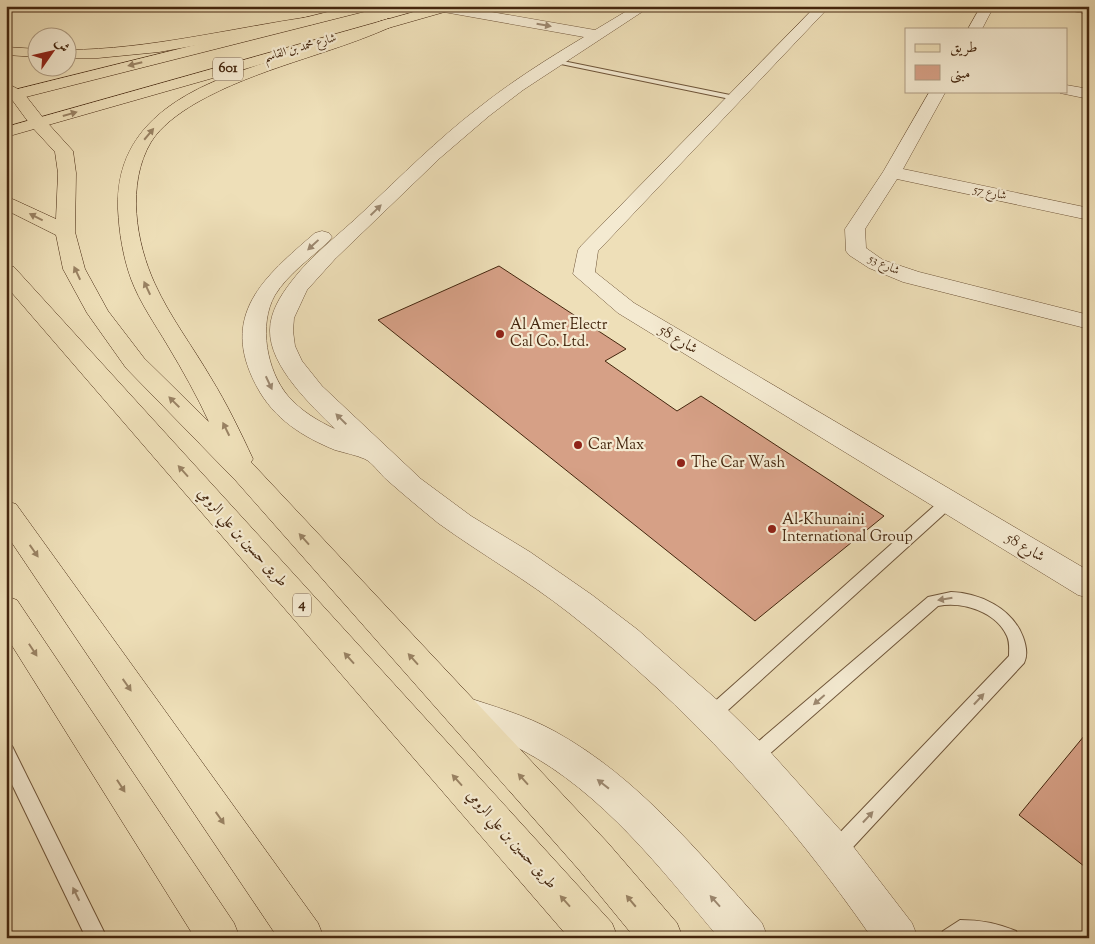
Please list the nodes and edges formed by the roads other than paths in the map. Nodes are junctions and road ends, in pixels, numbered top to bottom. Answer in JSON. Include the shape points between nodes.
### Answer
{"nodes":[{"id":1,"x":370,"y":6,"type":"edge"},
{"id":2,"x":507,"y":6,"type":"edge"},
{"id":3,"x":645,"y":6,"type":"edge"},
{"id":4,"x":988,"y":6,"type":"edge"},
{"id":5,"x":1064,"y":6,"type":"edge"},
{"id":6,"x":447,"y":7,"type":"edge"},
{"id":7,"x":817,"y":7,"type":"edge"},
{"id":8,"x":1089,"y":10,"type":"edge"},
{"id":9,"x":310,"y":21,"type":"junction"},
{"id":10,"x":388,"y":23,"type":"junction"},
{"id":11,"x":615,"y":25,"type":"junction"},
{"id":12,"x":975,"y":28,"type":"edge"},
{"id":13,"x":598,"y":35,"type":"junction"},
{"id":14,"x":6,"y":51,"type":"edge"},
{"id":15,"x":28,"y":52,"type":"edge"},
{"id":16,"x":78,"y":54,"type":"edge"},
{"id":17,"x":556,"y":61,"type":"junction"},
{"id":18,"x":1068,"y":90,"type":"edge"},
{"id":19,"x":937,"y":92,"type":"edge"},
{"id":20,"x":10,"y":93,"type":"edge"},
{"id":21,"x":1089,"y":94,"type":"edge"},
{"id":22,"x":500,"y":98,"type":"junction"},
{"id":23,"x":735,"y":98,"type":"junction"},
{"id":24,"x":38,"y":123,"type":"junction"},
{"id":25,"x":6,"y":132,"type":"edge"},
{"id":26,"x":892,"y":172,"type":"junction"},
{"id":27,"x":6,"y":202,"type":"edge"},
{"id":28,"x":1089,"y":214,"type":"edge"},
{"id":29,"x":65,"y":232,"type":"junction"},
{"id":30,"x":6,"y":272,"type":"edge"},
{"id":31,"x":1089,"y":322,"type":"edge"},
{"id":32,"x":376,"y":454,"type":"junction"},
{"id":33,"x":246,"y":474,"type":"junction"},
{"id":34,"x":948,"y":502,"type":"junction"},
{"id":35,"x":6,"y":511,"type":"edge"},
{"id":36,"x":1089,"y":586,"type":"edge"},
{"id":37,"x":6,"y":609,"type":"edge"},
{"id":38,"x":459,"y":710,"type":"junction"},
{"id":39,"x":710,"y":716,"type":"junction"},
{"id":40,"x":6,"y":752,"type":"edge"},
{"id":41,"x":751,"y":759,"type":"junction"},
{"id":42,"x":835,"y":853,"type":"junction"},
{"id":43,"x":97,"y":938,"type":"edge"},
{"id":44,"x":220,"y":938,"type":"edge"},
{"id":45,"x":303,"y":938,"type":"edge"},
{"id":46,"x":598,"y":938,"type":"edge"},
{"id":47,"x":662,"y":938,"type":"edge"},
{"id":48,"x":747,"y":938,"type":"edge"},
{"id":49,"x":897,"y":938,"type":"edge"},
{"id":50,"x":950,"y":938,"type":"edge"},
{"id":51,"x":1008,"y":938,"type":"edge"}],
"edges":[{"from":1,"to":9,"type":"main road","name":"شارع محمد بن القاسم","number":"601"},
{"from":2,"to":11,"type":"street"},
{"from":3,"to":11,"type":"street"},
{"from":4,"to":12,"type":"street"},
{"from":5,"to":8,"type":"street"},
{"from":6,"to":10,"type":"main road","name":"شارع محمد بن القاسم","number":"601"},
{"from":6,"to":13,"type":"street","one_way":true},
{"from":7,"to":23,"type":"street","name":"شارع 58"},
{"from":9,"to":16,"type":"main road","via":[[146,50]]},
{"from":9,"to":20,"type":"main road","name":"شارع محمد بن القاسم","number":"601","one_way":true},
{"from":24,"to":10,"type":"main road","name":"شارع محمد بن القاسم","number":"601","one_way":true},
{"from":33,"to":10,"type":"main road","one_way":true,"via":[[211,400],[145,285],[136,260],[127,211],[130,166],[140,145],[157,125],[195,98],[230,81],[334,47]]},
{"from":11,"to":13,"type":"street"},
{"from":13,"to":17,"type":"street"},
{"from":14,"to":15,"type":"main road"},
{"from":17,"to":22,"type":"street"},
{"from":17,"to":23,"type":"lane"},
{"from":18,"to":21,"type":"street"},
{"from":19,"to":26,"type":"street","name":"شارع 53"},
{"from":20,"to":24,"type":"main road"},
{"from":32,"to":22,"type":"street","one_way":true,"via":[[289,362],[282,346],[281,329],[285,313],[302,282],[315,268],[445,144]]},
{"from":22,"to":32,"type":"street","one_way":true,"via":[[449,118],[272,283],[256,315],[257,358],[276,400],[322,433]]},
{"from":23,"to":34,"type":"street","name":"شارع 58","via":[[588,250],[584,274],[626,308]]},
{"from":24,"to":25,"type":"main road","name":"شارع محمد بن القاسم","number":"601"},
{"from":24,"to":29,"type":"main road","via":[[64,151],[67,174]]},
{"from":26,"to":28,"type":"street","name":"شارع 57"},
{"from":26,"to":31,"type":"street","name":"شارع 53","via":[[855,229],[856,251],[876,264],[911,278]]},
{"from":29,"to":27,"type":"main road","one_way":true},
{"from":33,"to":29,"type":"main road","one_way":true,"via":[[135,363],[98,313],[74,269]]},
{"from":46,"to":30,"type":"main road","name":"طريق حسين بن علي الرومي","number":"4","one_way":true},
{"from":32,"to":39,"type":"street","via":[[455,519],[582,605],[646,656]]},
{"from":38,"to":33,"type":"main road","one_way":true},
{"from":34,"to":36,"type":"street","name":"شارع 58"},
{"from":34,"to":39,"type":"lane"},
{"from":35,"to":45,"type":"main road","one_way":true},
{"from":37,"to":44,"type":"main road","one_way":true},
{"from":47,"to":38,"type":"main road","one_way":true,"via":[[594,857]]},
{"from":48,"to":38,"type":"street","one_way":true,"via":[[644,823],[609,789],[544,744],[502,724]]},
{"from":39,"to":41,"type":"street"},
{"from":43,"to":40,"type":"lane","one_way":true},
{"from":41,"to":42,"type":"street"},
{"from":42,"to":41,"type":"lane","one_way":true,"via":[[1018,658],[1017,642],[1008,625],[992,611],[973,602],[952,598],[934,601]]},
{"from":42,"to":49,"type":"street"},
{"from":50,"to":51,"type":"lane","via":[[960,930],[984,930]]}]}
